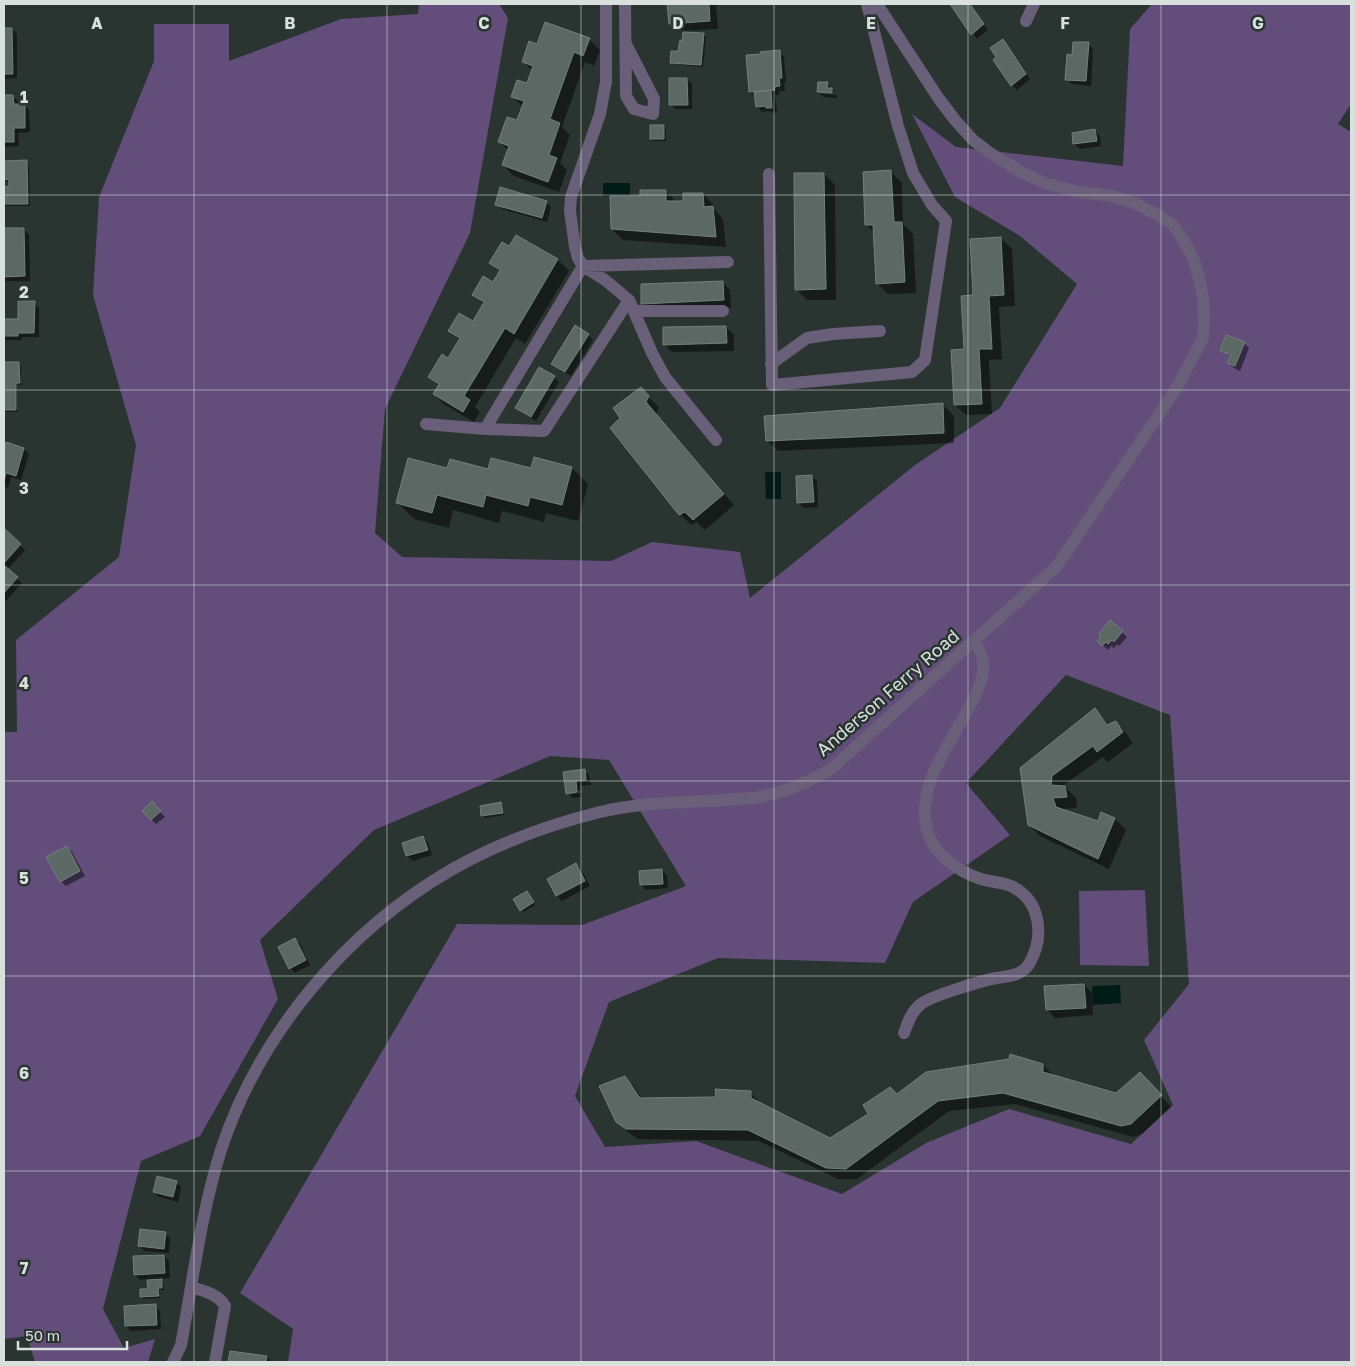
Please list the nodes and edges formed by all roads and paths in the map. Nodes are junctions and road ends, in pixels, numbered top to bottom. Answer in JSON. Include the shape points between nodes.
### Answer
{"nodes":[{"id":1,"x":606,"y":4,"type":"edge"},
{"id":2,"x":625,"y":4,"type":"edge"},
{"id":3,"x":867,"y":4,"type":"edge"},
{"id":4,"x":877,"y":4,"type":"edge"},
{"id":5,"x":1034,"y":4,"type":"edge"},
{"id":6,"x":1026,"y":21,"type":"dead end"},
{"id":7,"x":626,"y":44,"type":"junction"},
{"id":8,"x":769,"y":174,"type":"dead end"},
{"id":9,"x":728,"y":262,"type":"dead end"},
{"id":10,"x":583,"y":266,"type":"junction"},
{"id":11,"x":632,"y":305,"type":"junction"},
{"id":12,"x":723,"y":311,"type":"dead end"},
{"id":13,"x":880,"y":331,"type":"dead end"},
{"id":14,"x":771,"y":364,"type":"junction"},
{"id":15,"x":426,"y":424,"type":"dead end"},
{"id":16,"x":485,"y":429,"type":"junction"},
{"id":17,"x":716,"y":440,"type":"dead end"},
{"id":18,"x":975,"y":640,"type":"junction"},
{"id":19,"x":904,"y":1033,"type":"dead end"},
{"id":20,"x":191,"y":1287,"type":"junction"},
{"id":21,"x":181,"y":1345,"type":"junction"},
{"id":22,"x":173,"y":1362,"type":"edge"},
{"id":23,"x":181,"y":1362,"type":"edge"},
{"id":24,"x":215,"y":1362,"type":"edge"}],
"edges":[{"from":1,"to":10,"type":"street","via":[[606,82],[600,114],[571,197],[575,248]]},
{"from":2,"to":7,"type":"street"},
{"from":3,"to":14,"type":"street","via":[[913,173],[946,222],[925,360],[912,372],[772,385]]},
{"from":4,"to":18,"type":"street","name":"Anderson Ferry Road","via":[[939,99],[973,140],[1021,172],[1047,184],[1132,202],[1173,225],[1193,258],[1203,298],[1203,338],[1176,389],[1057,566]]},
{"from":5,"to":6,"type":"street"},
{"from":7,"to":7,"type":"street","via":[[626,96],[634,109],[653,114],[654,99]]},
{"from":8,"to":14,"type":"street"},
{"from":9,"to":10,"type":"street"},
{"from":10,"to":11,"type":"street","via":[[605,280]]},
{"from":10,"to":16,"type":"street"},
{"from":11,"to":12,"type":"street"},
{"from":11,"to":16,"type":"street","via":[[544,431]]},
{"from":11,"to":17,"type":"street","via":[[665,377]]},
{"from":13,"to":14,"type":"street","via":[[807,338]]},
{"from":15,"to":16,"type":"street"},
{"from":18,"to":19,"type":"street","via":[[982,662],[982,677],[977,694],[931,778],[926,799],[927,831],[936,847],[965,873],[1011,886],[1028,897],[1036,911],[1039,929],[1028,966],[1018,975],[994,979],[921,1004],[910,1017]]},
{"from":18,"to":20,"type":"street","name":"Anderson Ferry Road","via":[[831,769],[801,785],[762,797],[623,807],[563,822],[524,835],[451,870],[384,917],[325,973],[275,1038],[255,1074],[237,1110],[207,1197]]},
{"from":20,"to":21,"type":"street","name":"Anderson Ferry Road"},
{"from":20,"to":24,"type":"street","via":[[222,1300],[225,1306]]},
{"from":21,"to":22,"type":"street","name":"Anderson Ferry Road"},
{"from":21,"to":23,"type":"street"}]}
